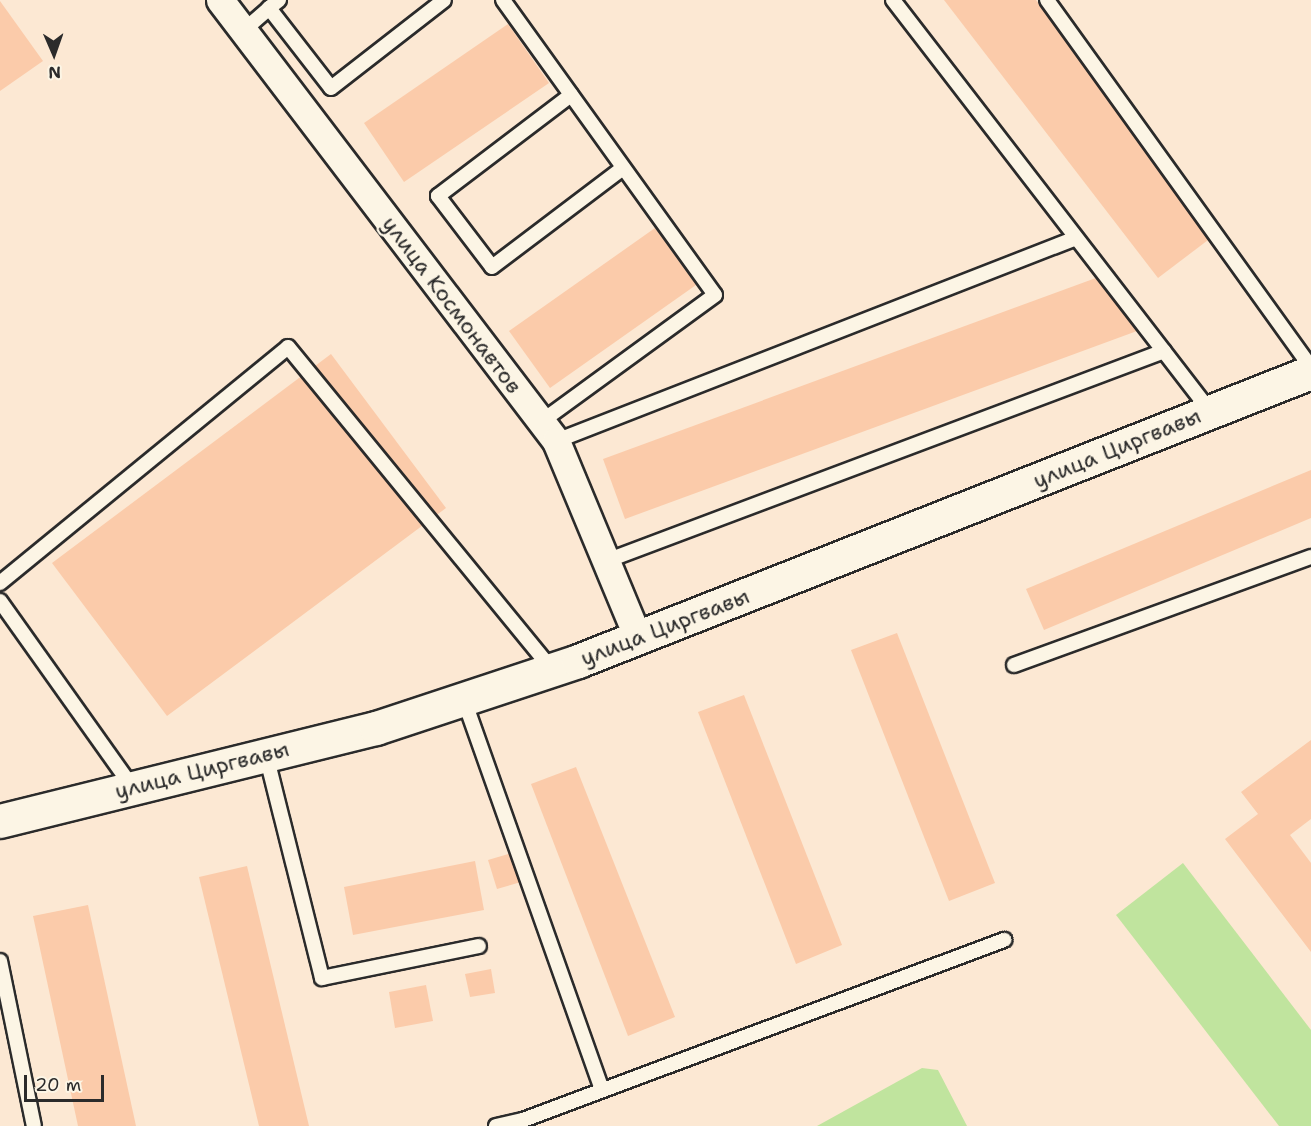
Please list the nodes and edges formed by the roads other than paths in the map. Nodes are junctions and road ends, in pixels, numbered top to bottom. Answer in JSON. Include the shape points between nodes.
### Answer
{"nodes":[{"id":1,"x":220,"y":0,"type":"edge"},
{"id":2,"x":444,"y":0,"type":"edge"},
{"id":3,"x":503,"y":0,"type":"edge"},
{"id":4,"x":893,"y":0,"type":"edge"},
{"id":5,"x":1047,"y":0,"type":"edge"},
{"id":6,"x":274,"y":4,"type":"edge"},
{"id":7,"x":243,"y":31,"type":"junction"},
{"id":8,"x":571,"y":95,"type":"junction"},
{"id":9,"x":623,"y":168,"type":"junction"},
{"id":10,"x":1076,"y":238,"type":"junction"},
{"id":11,"x":1164,"y":351,"type":"junction"},
{"id":12,"x":1311,"y":370,"type":"edge"},
{"id":13,"x":1210,"y":411,"type":"junction"},
{"id":14,"x":548,"y":431,"type":"junction"},
{"id":15,"x":1311,"y":557,"type":"edge"},
{"id":16,"x":606,"y":561,"type":"junction"},
{"id":17,"x":0,"y":583,"type":"edge"},
{"id":18,"x":0,"y":601,"type":"edge"},
{"id":19,"x":638,"y":638,"type":"junction"},
{"id":20,"x":1014,"y":665,"type":"dead end"},
{"id":21,"x":553,"y":670,"type":"junction"},
{"id":22,"x":464,"y":700,"type":"junction"},
{"id":23,"x":266,"y":753,"type":"junction"},
{"id":24,"x":132,"y":787,"type":"junction"},
{"id":25,"x":0,"y":821,"type":"edge"},
{"id":26,"x":1004,"y":940,"type":"dead end"},
{"id":27,"x":479,"y":946,"type":"dead end"},
{"id":28,"x":0,"y":961,"type":"edge"},
{"id":29,"x":602,"y":1090,"type":"junction"},
{"id":30,"x":34,"y":1126,"type":"edge"},
{"id":31,"x":496,"y":1126,"type":"edge"}],
"edges":[{"from":1,"to":7,"type":"street","name":"улица Космонавтов"},
{"from":2,"to":6,"type":"lane","via":[[331,88]]},
{"from":3,"to":8,"type":"lane"},
{"from":4,"to":10,"type":"lane"},
{"from":5,"to":12,"type":"lane"},
{"from":6,"to":7,"type":"lane"},
{"from":7,"to":14,"type":"street","name":"улица Космонавтов"},
{"from":8,"to":9,"type":"lane"},
{"from":8,"to":9,"type":"lane","via":[[438,196],[492,267]]},
{"from":9,"to":14,"type":"lane","via":[[715,295]]},
{"from":10,"to":11,"type":"lane"},
{"from":10,"to":14,"type":"lane"},
{"from":11,"to":13,"type":"lane"},
{"from":11,"to":16,"type":"lane"},
{"from":12,"to":13,"type":"main road","name":"улица Циргвавы"},
{"from":13,"to":19,"type":"main road","name":"улица Циргвавы"},
{"from":14,"to":16,"type":"street","name":"улица Космонавтов"},
{"from":15,"to":20,"type":"lane"},
{"from":16,"to":19,"type":"street","name":"улица Космонавтов"},
{"from":17,"to":21,"type":"lane","via":[[288,347]]},
{"from":18,"to":24,"type":"lane"},
{"from":19,"to":21,"type":"main road","name":"улица Циргвавы"},
{"from":21,"to":22,"type":"main road","name":"улица Циргвавы"},
{"from":22,"to":23,"type":"main road","name":"улица Циргвавы","via":[[376,728]]},
{"from":22,"to":29,"type":"lane"},
{"from":23,"to":24,"type":"main road","name":"улица Циргвавы"},
{"from":23,"to":27,"type":"lane","via":[[322,978]]},
{"from":24,"to":25,"type":"main road","name":"улица Циргвавы"},
{"from":26,"to":29,"type":"lane"},
{"from":28,"to":30,"type":"lane"},
{"from":29,"to":31,"type":"lane"}]}
